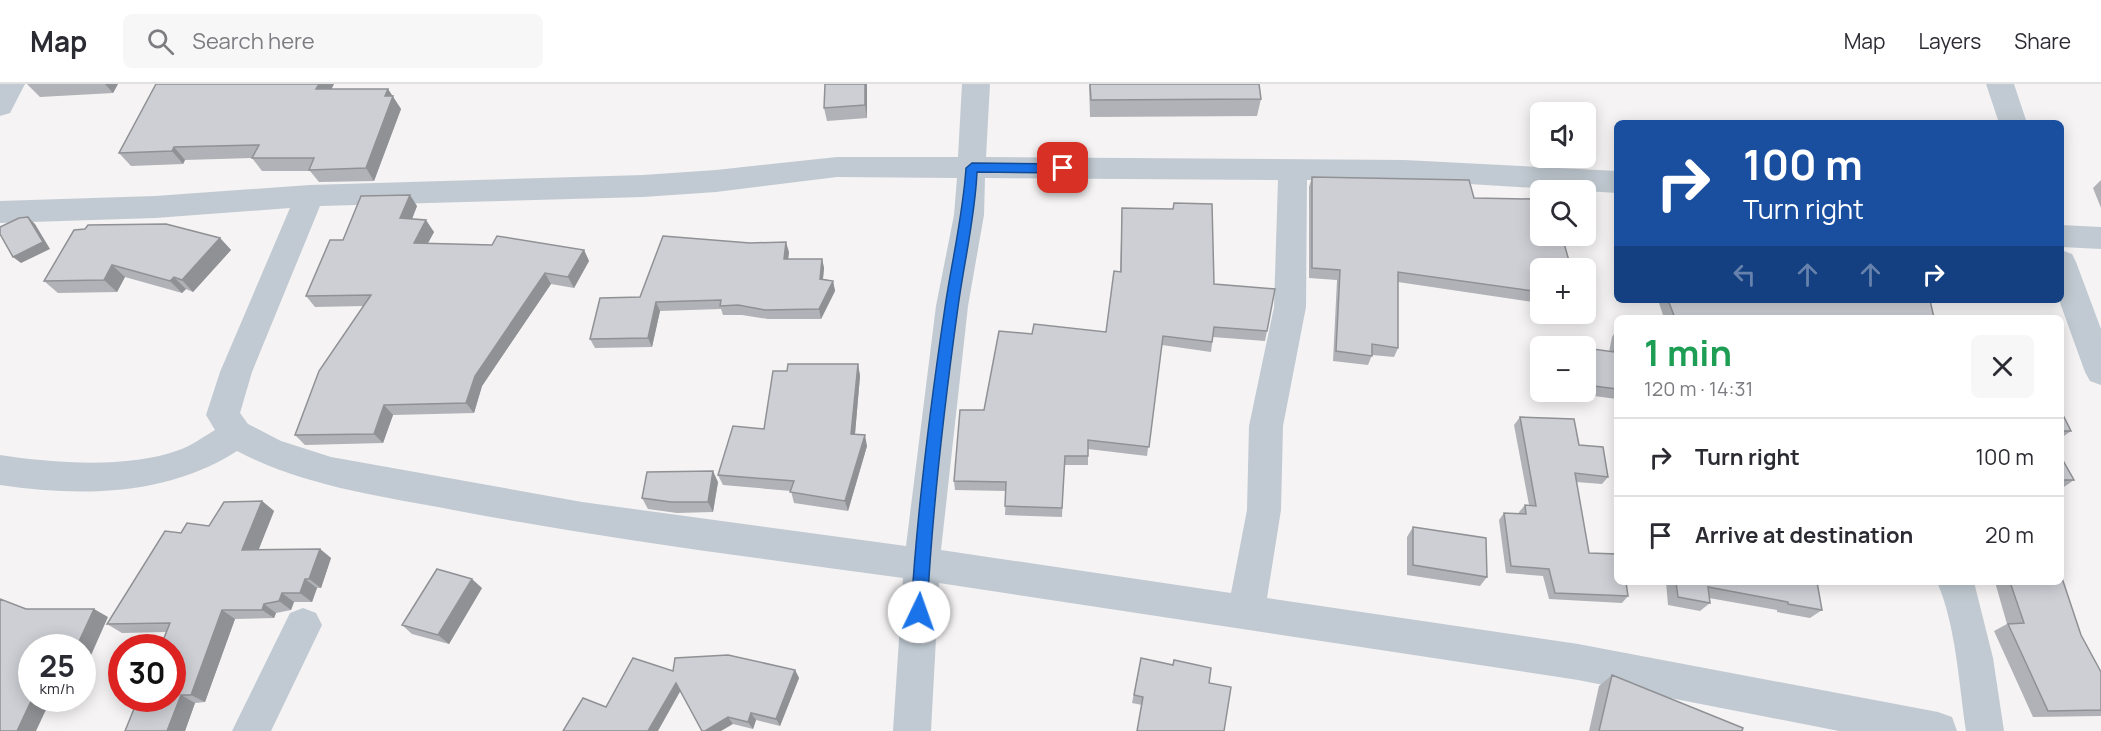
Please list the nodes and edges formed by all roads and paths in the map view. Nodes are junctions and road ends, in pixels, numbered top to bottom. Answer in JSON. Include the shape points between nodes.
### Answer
{"nodes":[{"id":1,"x":11,"y":84,"type":"edge"},
{"id":2,"x":976,"y":84,"type":"edge"},
{"id":3,"x":2000,"y":84,"type":"edge"},
{"id":4,"x":0,"y":106,"type":"edge"},
{"id":5,"x":2012,"y":120,"type":"edge"},
{"id":6,"x":972,"y":168,"type":"junction"},
{"id":7,"x":1292,"y":170,"type":"junction"},
{"id":8,"x":1614,"y":182,"type":"edge"},
{"id":9,"x":310,"y":196,"type":"junction"},
{"id":10,"x":0,"y":212,"type":"edge"},
{"id":11,"x":2064,"y":236,"type":"edge"},
{"id":12,"x":2101,"y":238,"type":"edge"},
{"id":13,"x":2064,"y":270,"type":"edge"},
{"id":14,"x":2101,"y":372,"type":"edge"},
{"id":15,"x":236,"y":434,"type":"junction"},
{"id":16,"x":0,"y":470,"type":"edge"},
{"id":17,"x":922,"y":564,"type":"junction"},
{"id":18,"x":1956,"y":585,"type":"edge"},
{"id":19,"x":1246,"y":613,"type":"junction"},
{"id":20,"x":303,"y":625,"type":"dead end"},
{"id":21,"x":1811,"y":718,"type":"edge"},
{"id":22,"x":251,"y":731,"type":"edge"},
{"id":23,"x":912,"y":731,"type":"edge"},
{"id":24,"x":1938,"y":731,"type":"edge"},
{"id":25,"x":1985,"y":731,"type":"edge"}],
"edges":[{"from":1,"to":4,"type":"street"},
{"from":2,"to":6,"type":"street"},
{"from":3,"to":5,"type":"street"},
{"from":6,"to":7,"type":"street"},
{"from":6,"to":9,"type":"street","via":[[837,167],[643,186]]},
{"from":6,"to":17,"type":"street"},
{"from":7,"to":8,"type":"street","via":[[1404,171]]},
{"from":7,"to":19,"type":"street","via":[[1290,307],[1266,426],[1264,510]]},
{"from":9,"to":10,"type":"street"},
{"from":9,"to":15,"type":"street","via":[[236,372],[222,416]]},
{"from":11,"to":12,"type":"street"},
{"from":13,"to":14,"type":"street"},
{"from":15,"to":16,"type":"street","via":[[182,465],[147,472],[62,475]]},
{"from":15,"to":17,"type":"street","via":[[271,452],[331,472],[582,518]]},
{"from":17,"to":19,"type":"street"},
{"from":17,"to":23,"type":"street"},
{"from":18,"to":25,"type":"street","via":[[1974,658]]},
{"from":19,"to":21,"type":"street","via":[[1578,662]]},
{"from":20,"to":22,"type":"street"},
{"from":21,"to":24,"type":"street"}]}
